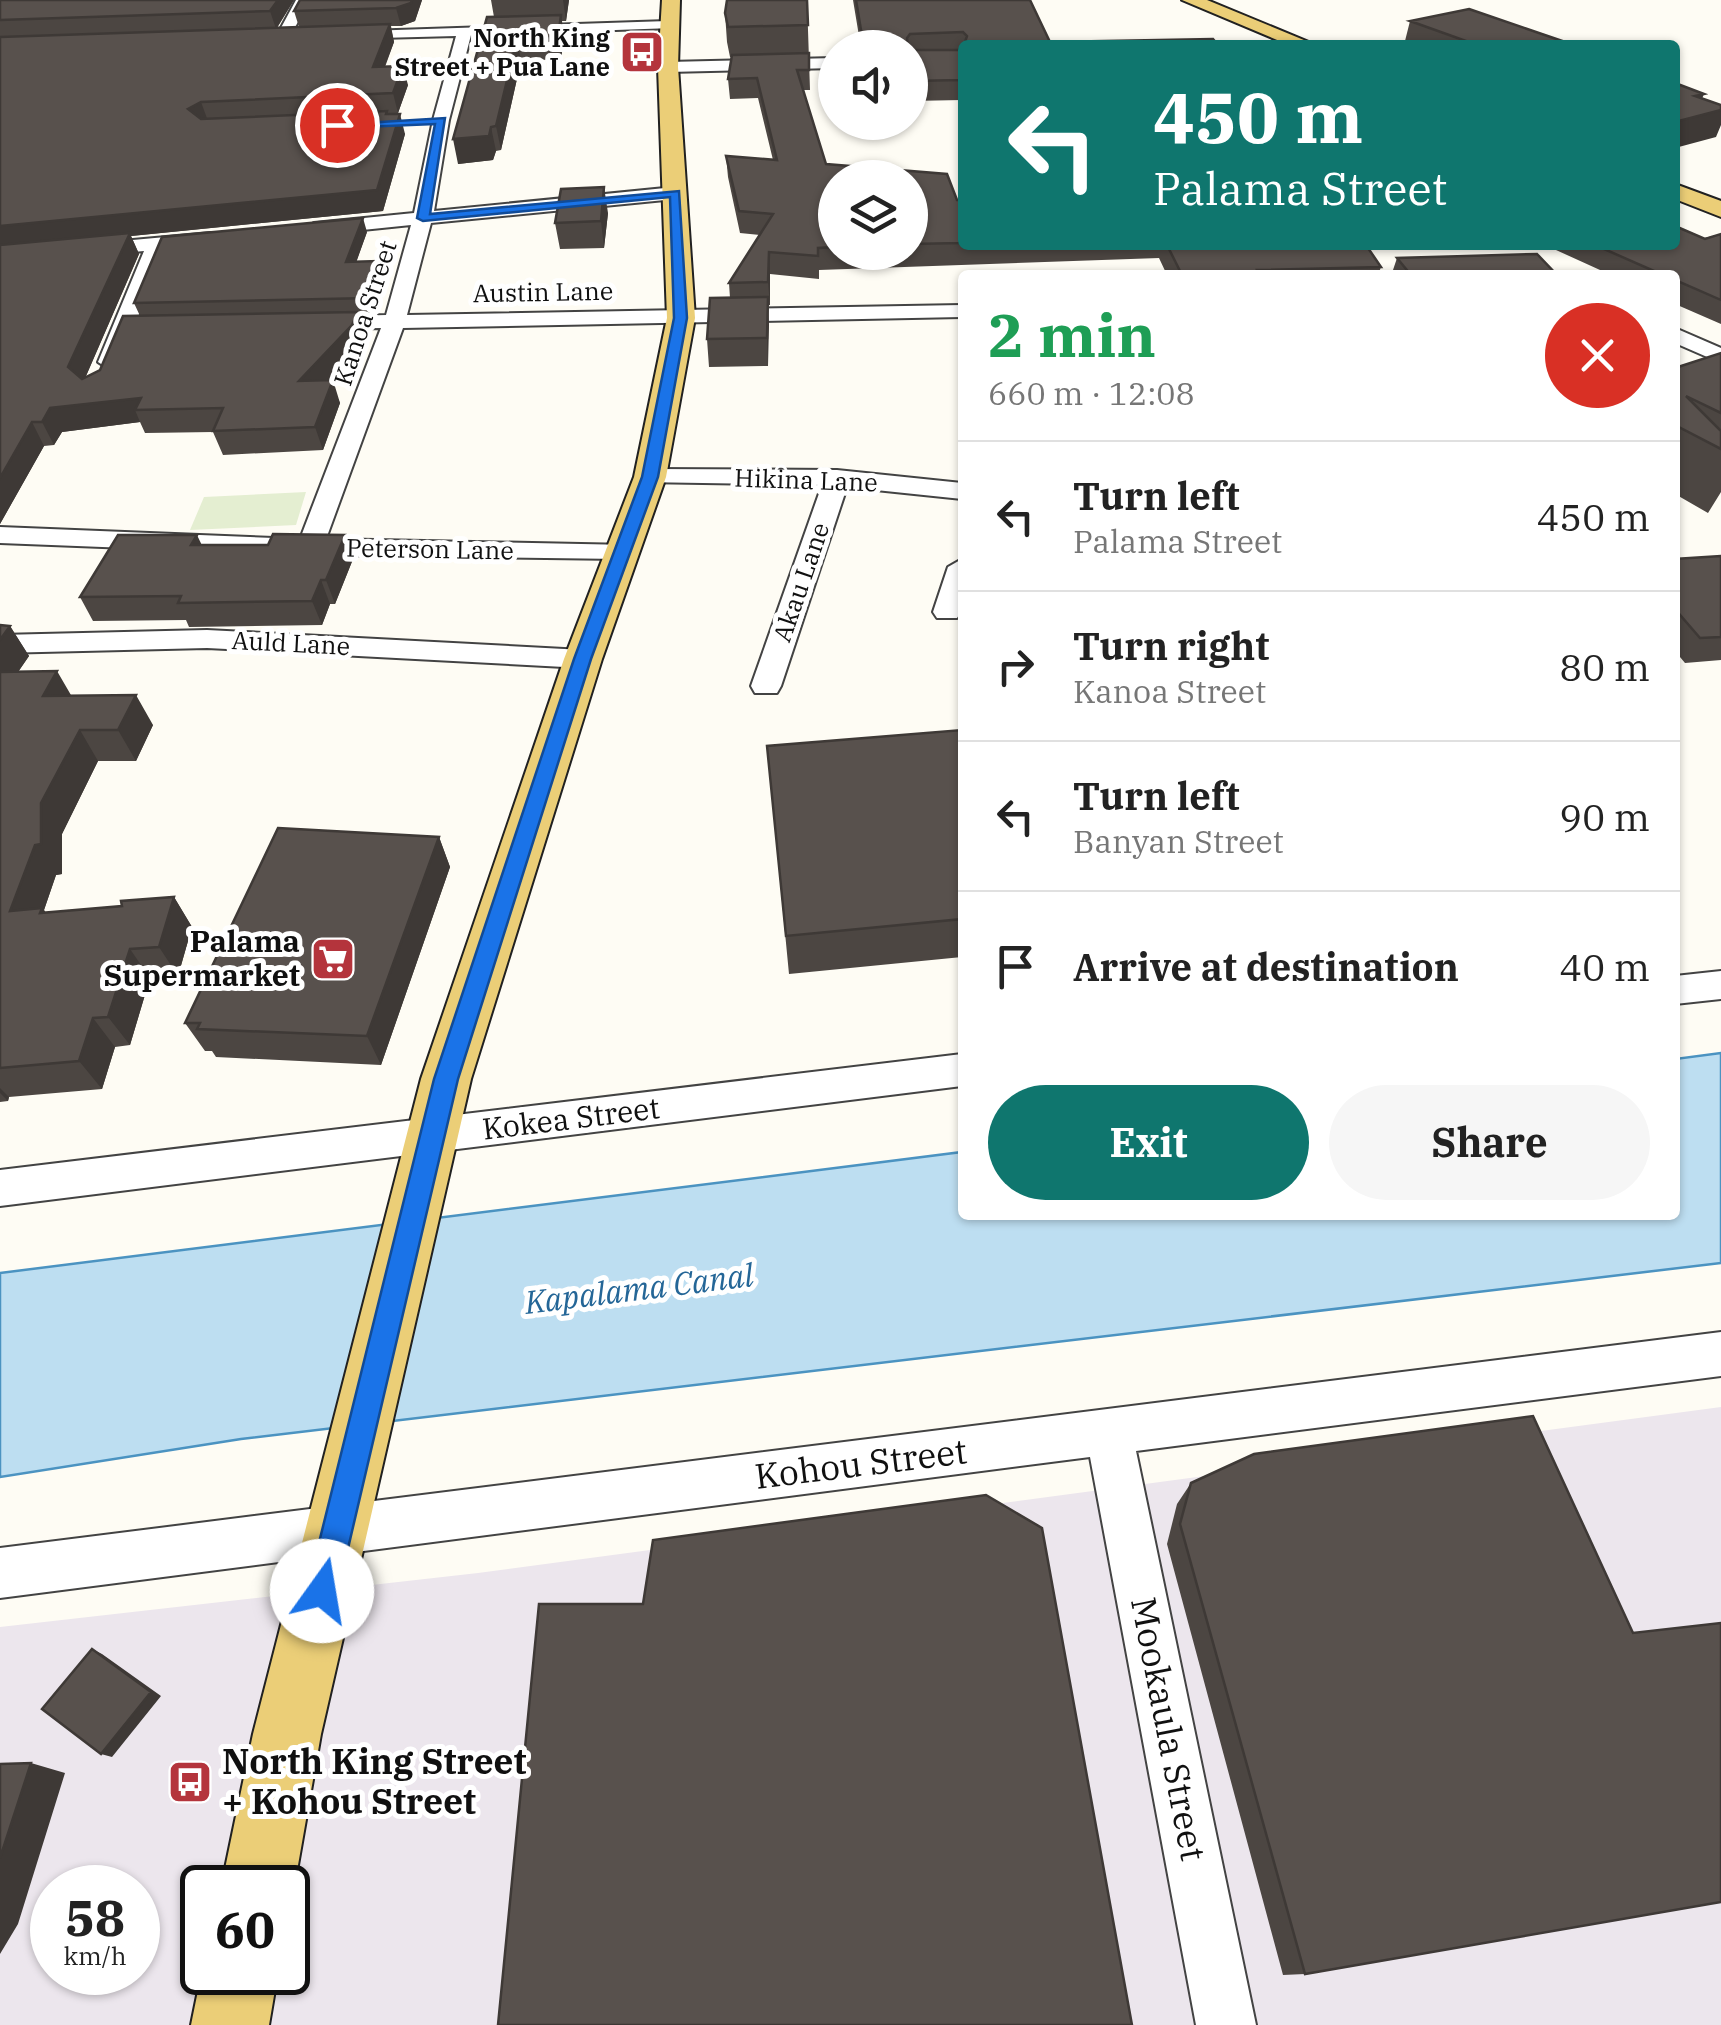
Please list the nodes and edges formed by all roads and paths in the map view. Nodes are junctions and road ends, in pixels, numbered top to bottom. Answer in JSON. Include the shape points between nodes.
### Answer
{"nodes":[{"id":1,"x":303,"y":0,"type":"edge"},
{"id":2,"x":1191,"y":0,"type":"edge"},
{"id":3,"x":670,"y":12,"type":"edge"},
{"id":4,"x":464,"y":31,"type":"junction"},
{"id":5,"x":302,"y":36,"type":"edge"},
{"id":6,"x":321,"y":36,"type":"edge"},
{"id":7,"x":1293,"y":40,"type":"edge"},
{"id":8,"x":818,"y":63,"type":"edge"},
{"id":9,"x":668,"y":66,"type":"junction"},
{"id":10,"x":1708,"y":181,"type":"dead end"},
{"id":11,"x":1680,"y":189,"type":"edge"},
{"id":12,"x":1680,"y":193,"type":"edge"},
{"id":13,"x":675,"y":194,"type":"junction"},
{"id":14,"x":1721,"y":210,"type":"edge"},
{"id":15,"x":423,"y":218,"type":"junction"},
{"id":16,"x":290,"y":231,"type":"edge"},
{"id":17,"x":233,"y":237,"type":"edge"},
{"id":18,"x":157,"y":244,"type":"junction"},
{"id":19,"x":0,"y":258,"type":"edge"},
{"id":20,"x":958,"y":311,"type":"edge"},
{"id":21,"x":681,"y":318,"type":"junction"},
{"id":22,"x":395,"y":320,"type":"junction"},
{"id":23,"x":278,"y":324,"type":"edge"},
{"id":24,"x":1680,"y":337,"type":"edge"},
{"id":25,"x":1721,"y":356,"type":"edge"},
{"id":26,"x":102,"y":376,"type":"edge"},
{"id":27,"x":650,"y":477,"type":"junction"},
{"id":28,"x":837,"y":478,"type":"junction"},
{"id":29,"x":958,"y":490,"type":"edge"},
{"id":30,"x":0,"y":535,"type":"edge"},
{"id":31,"x":310,"y":548,"type":"junction"},
{"id":32,"x":621,"y":551,"type":"junction"},
{"id":33,"x":958,"y":580,"type":"edge"},
{"id":34,"x":947,"y":612,"type":"dead end"},
{"id":35,"x":0,"y":644,"type":"edge"},
{"id":36,"x":582,"y":659,"type":"junction"},
{"id":37,"x":766,"y":686,"type":"dead end"},
{"id":38,"x":1721,"y":985,"type":"edge"},
{"id":39,"x":1680,"y":989,"type":"edge"},
{"id":40,"x":958,"y":1071,"type":"edge"},
{"id":41,"x":427,"y":1158,"type":"junction"},
{"id":42,"x":0,"y":1188,"type":"edge"},
{"id":43,"x":1721,"y":1354,"type":"edge"},
{"id":44,"x":1109,"y":1433,"type":"junction"},
{"id":45,"x":337,"y":1530,"type":"junction"},
{"id":46,"x":0,"y":1573,"type":"edge"},
{"id":47,"x":262,"y":1865,"type":"edge"},
{"id":48,"x":236,"y":1995,"type":"edge"},
{"id":49,"x":230,"y":2025,"type":"edge"},
{"id":50,"x":1226,"y":2025,"type":"edge"}],
"edges":[{"from":1,"to":5,"type":"street","via":[[277,37]]},
{"from":2,"to":7,"type":"main road"},
{"from":3,"to":4,"type":"street"},
{"from":3,"to":9,"type":"main road"},
{"from":4,"to":6,"type":"street"},
{"from":4,"to":15,"type":"street","name":"Kanoa Street","via":[[434,121]]},
{"from":8,"to":9,"type":"street"},
{"from":9,"to":13,"type":"main road"},
{"from":10,"to":11,"type":"main road"},
{"from":12,"to":14,"type":"main road"},
{"from":13,"to":15,"type":"street"},
{"from":13,"to":21,"type":"main road"},
{"from":15,"to":16,"type":"street"},
{"from":15,"to":22,"type":"street","name":"Kanoa Street"},
{"from":17,"to":18,"type":"street"},
{"from":18,"to":19,"type":"street"},
{"from":18,"to":26,"type":"street","via":[[133,328]]},
{"from":20,"to":21,"type":"street","name":"Austin Lane"},
{"from":21,"to":22,"type":"street","name":"Austin Lane"},
{"from":21,"to":27,"type":"main road"},
{"from":22,"to":23,"type":"street","name":"Austin Lane"},
{"from":22,"to":31,"type":"street","name":"Kanoa Street"},
{"from":24,"to":25,"type":"street"},
{"from":27,"to":28,"type":"street","name":"Hikina Lane"},
{"from":27,"to":32,"type":"main road"},
{"from":28,"to":29,"type":"street","name":"Hikina Lane"},
{"from":28,"to":37,"type":"street","name":"Akau Lane"},
{"from":30,"to":31,"type":"street","name":"Peterson Lane"},
{"from":31,"to":32,"type":"street","name":"Peterson Lane"},
{"from":32,"to":36,"type":"main road"},
{"from":33,"to":34,"type":"street"},
{"from":35,"to":36,"type":"street","name":"Auld Lane","via":[[207,639]]},
{"from":36,"to":41,"type":"main road","via":[[446,1079]]},
{"from":38,"to":39,"type":"street"},
{"from":40,"to":41,"type":"street","name":"Kokea Street"},
{"from":41,"to":42,"type":"street","name":"Kokea Street"},
{"from":41,"to":45,"type":"main road"},
{"from":43,"to":44,"type":"street","name":"Kohou Street"},
{"from":44,"to":45,"type":"street","name":"Kohou Street"},
{"from":44,"to":50,"type":"street","name":"Mookaula Street"},
{"from":45,"to":46,"type":"street","name":"Kohou Street"},
{"from":45,"to":47,"type":"main road"},
{"from":48,"to":49,"type":"main road"}]}
